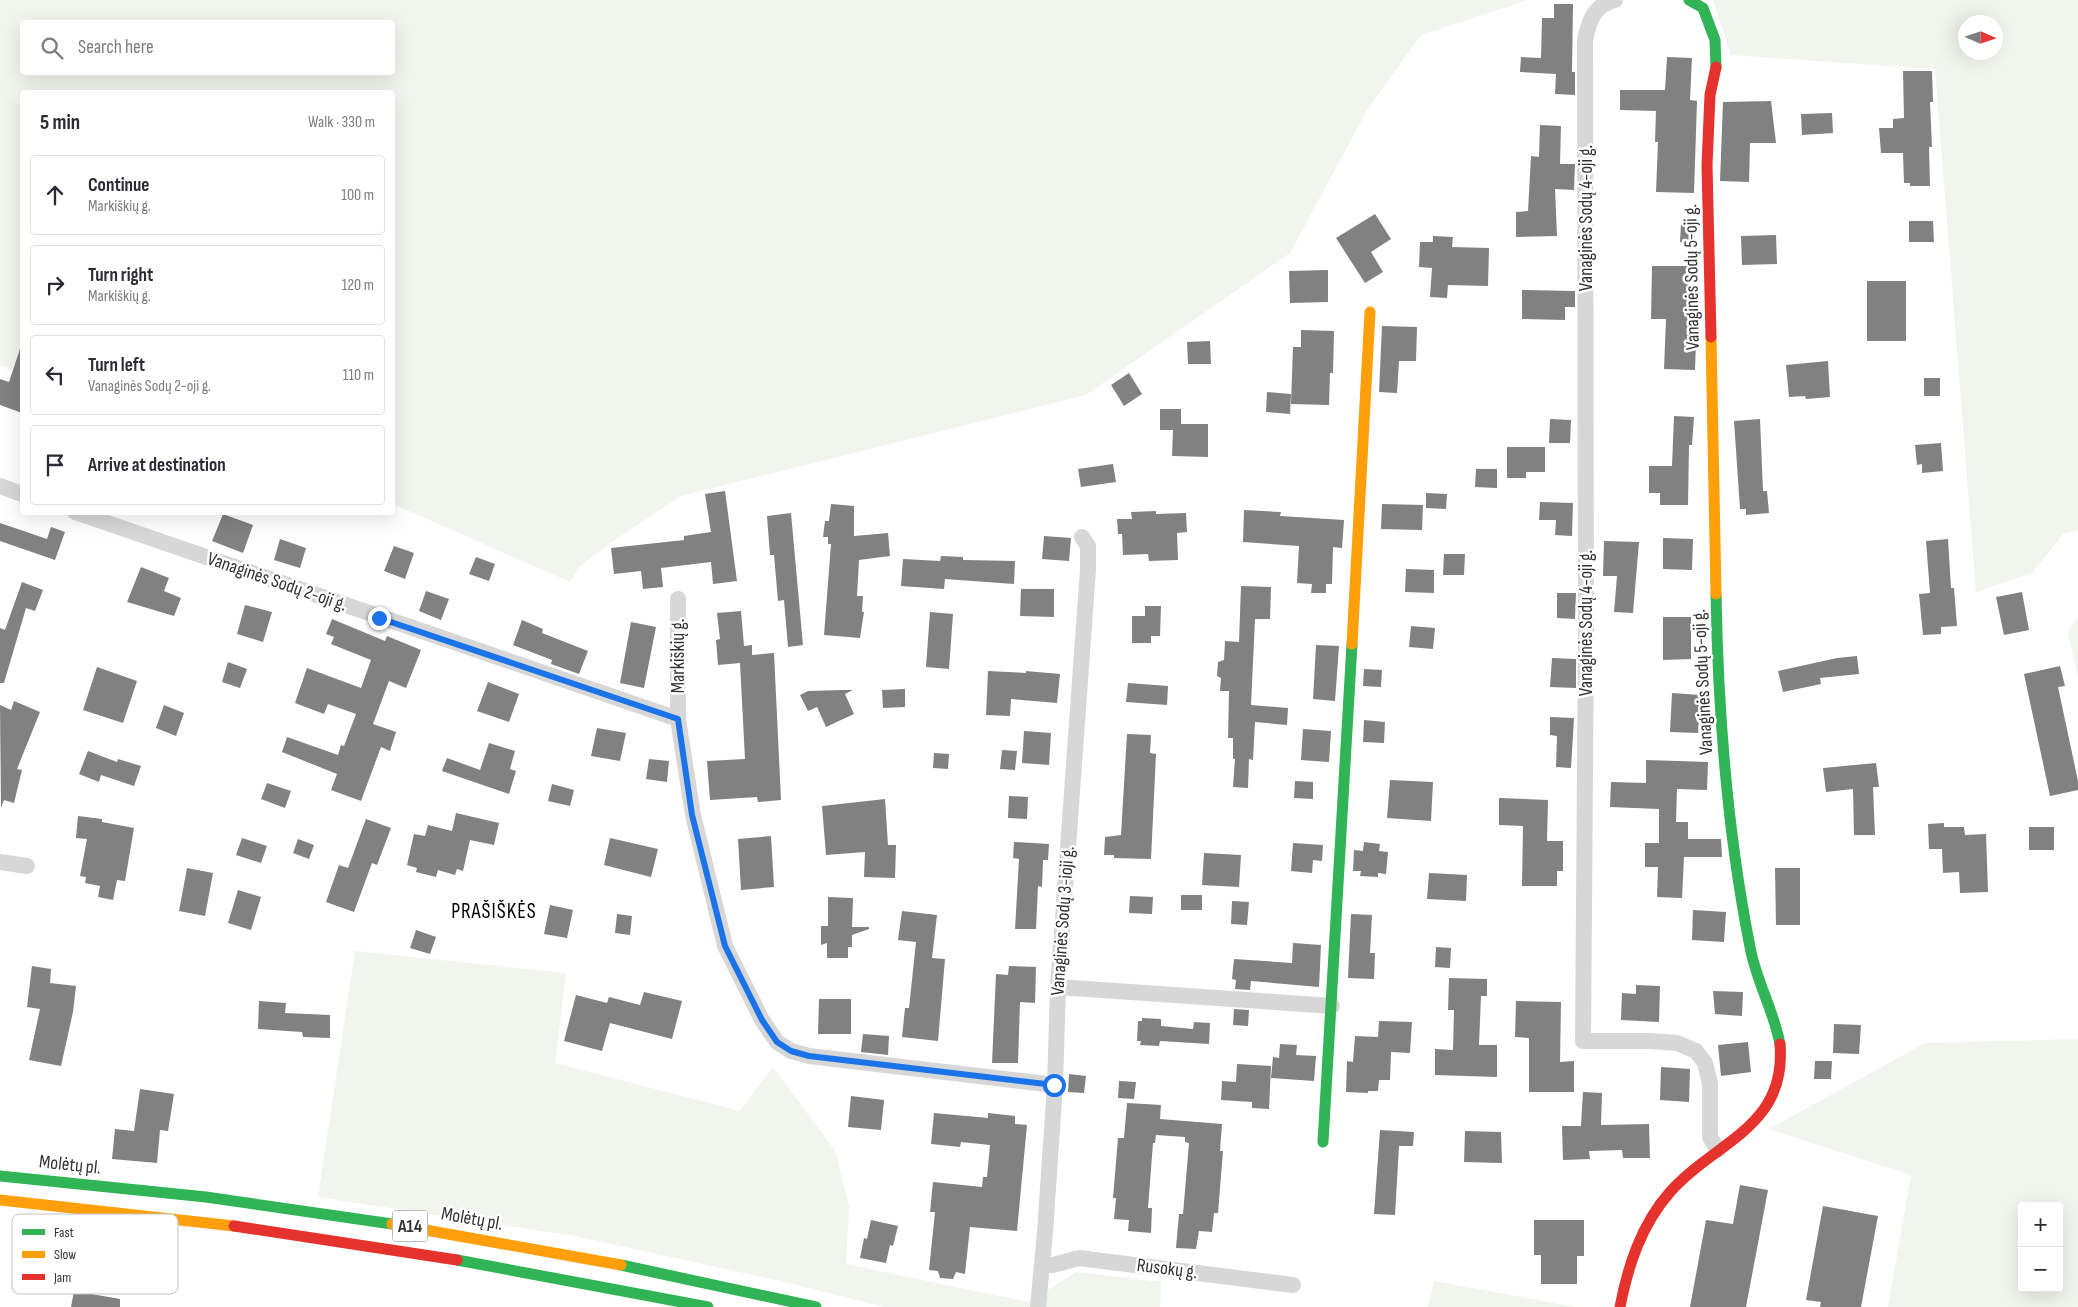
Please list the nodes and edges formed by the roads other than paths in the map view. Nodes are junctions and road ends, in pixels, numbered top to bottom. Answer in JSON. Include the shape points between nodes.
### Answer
{"nodes":[{"id":1,"x":1615,"y":0,"type":"edge"},
{"id":2,"x":1689,"y":0,"type":"edge"},
{"id":3,"x":1370,"y":312,"type":"dead end"},
{"id":4,"x":0,"y":486,"type":"edge"},
{"id":5,"x":20,"y":493,"type":"edge"},
{"id":6,"x":84,"y":515,"type":"edge"},
{"id":7,"x":1082,"y":536,"type":"dead end"},
{"id":8,"x":678,"y":599,"type":"dead end"},
{"id":9,"x":678,"y":719,"type":"junction"},
{"id":10,"x":0,"y":862,"type":"edge"},
{"id":11,"x":27,"y":866,"type":"dead end"},
{"id":12,"x":1058,"y":987,"type":"junction"},
{"id":13,"x":1332,"y":1006,"type":"junction"},
{"id":14,"x":1054,"y":1085,"type":"junction"},
{"id":15,"x":1323,"y":1142,"type":"dead end"},
{"id":16,"x":1718,"y":1150,"type":"junction"},
{"id":17,"x":0,"y":1176,"type":"edge"},
{"id":18,"x":0,"y":1200,"type":"edge"},
{"id":19,"x":145,"y":1214,"type":"edge"},
{"id":20,"x":178,"y":1218,"type":"edge"},
{"id":21,"x":1042,"y":1265,"type":"junction"},
{"id":22,"x":1293,"y":1285,"type":"dead end"},
{"id":23,"x":708,"y":1307,"type":"edge"},
{"id":24,"x":816,"y":1307,"type":"edge"},
{"id":25,"x":1038,"y":1307,"type":"edge"},
{"id":26,"x":1620,"y":1307,"type":"edge"}],
"edges":[{"from":1,"to":16,"type":"street","name":"Vanaginės Sodų 4-oji g.","via":[[1599,7],[1593,14],[1585,40],[1583,1041],[1678,1043],[1696,1051],[1706,1064],[1710,1084],[1710,1137]]},
{"from":2,"to":16,"type":"main road","name":"Vanaginės Sodų 5-oji g.","via":[[1703,8],[1715,40],[1716,64],[1710,95],[1707,165],[1716,608],[1724,754],[1747,931],[1754,966],[1781,1039],[1782,1061],[1780,1081],[1766,1108],[1743,1133]]},
{"from":3,"to":13,"type":"main road"},
{"from":4,"to":5,"type":"street"},
{"from":6,"to":9,"type":"street","name":"Vanaginės Sodų 2-oji g."},
{"from":7,"to":12,"type":"street","name":"Vanaginės Sodų 3-ioji g.","via":[[1088,546],[1088,569]]},
{"from":8,"to":9,"type":"street","name":"Markiškių g."},
{"from":9,"to":14,"type":"street","name":"Markiškių g.","via":[[692,815],[725,946],[762,1020],[777,1042],[791,1051],[809,1056]]},
{"from":10,"to":11,"type":"street"},
{"from":12,"to":13,"type":"street"},
{"from":12,"to":14,"type":"street","name":"Vanaginės Sodų 3-ioji g."},
{"from":13,"to":15,"type":"main road"},
{"from":14,"to":21,"type":"street","name":"Vanaginės Sodų 3-ioji g."},
{"from":16,"to":26,"type":"main road","name":"Vanaginės Sodų 5-oji g.","via":[[1671,1190],[1648,1221],[1632,1254]]},
{"from":17,"to":24,"type":"main road","name":"Molėtų pl.","number":"A14","via":[[361,1218],[558,1252]]},
{"from":18,"to":19,"type":"main road","number":"A14"},
{"from":20,"to":23,"type":"main road","number":"A14","via":[[343,1240],[568,1278]]},
{"from":21,"to":22,"type":"street","name":"Rusokų g.","via":[[1079,1258]]},
{"from":21,"to":25,"type":"street","name":"Vanaginės Sodų 3-ioji g."}]}
